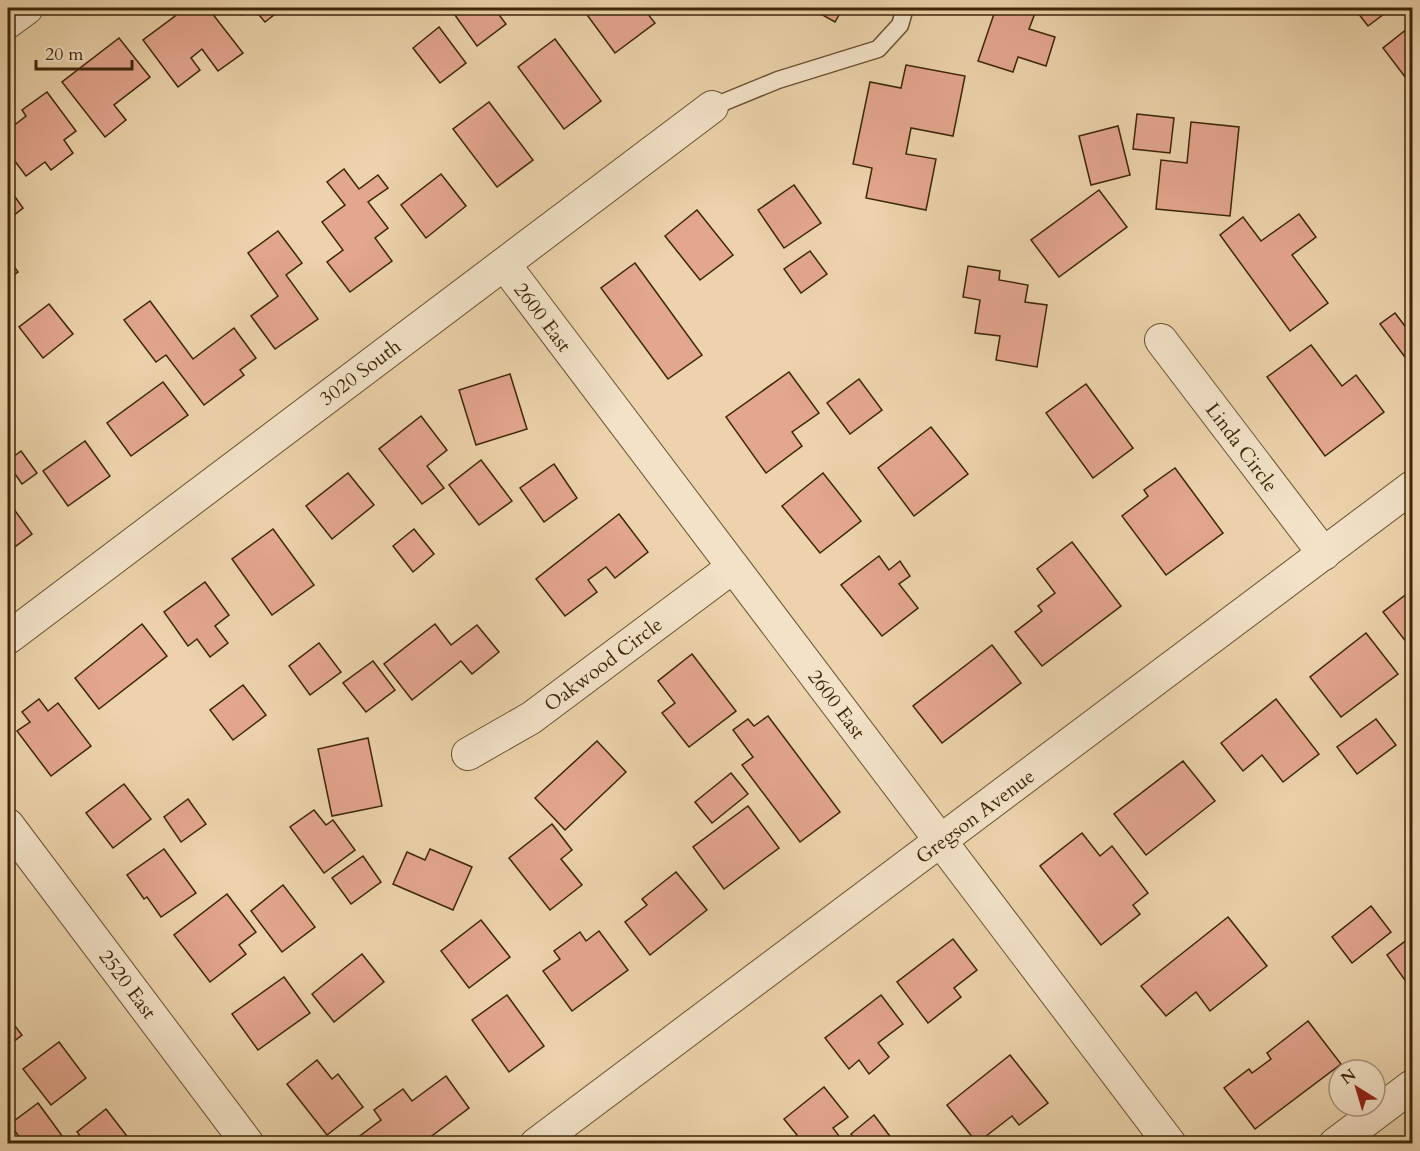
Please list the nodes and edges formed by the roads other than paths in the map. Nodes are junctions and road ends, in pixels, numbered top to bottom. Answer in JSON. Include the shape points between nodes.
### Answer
{"nodes":[{"id":1,"x":27,"y":8,"type":"edge"},
{"id":2,"x":905,"y":8,"type":"edge"},
{"id":3,"x":8,"y":22,"type":"edge"},
{"id":4,"x":712,"y":107,"type":"joint"},
{"id":5,"x":504,"y":264,"type":"junction"},
{"id":6,"x":1161,"y":340,"type":"dead end"},
{"id":7,"x":1413,"y":487,"type":"edge"},
{"id":8,"x":1324,"y":554,"type":"junction"},
{"id":9,"x":733,"y":567,"type":"junction"},
{"id":10,"x":8,"y":638,"type":"edge"},
{"id":11,"x":468,"y":754,"type":"dead end"},
{"id":12,"x":8,"y":825,"type":"edge"},
{"id":13,"x":941,"y":841,"type":"junction"},
{"id":14,"x":1413,"y":1086,"type":"edge"},
{"id":15,"x":248,"y":1143,"type":"edge"},
{"id":16,"x":537,"y":1143,"type":"edge"},
{"id":17,"x":1170,"y":1143,"type":"edge"},
{"id":18,"x":1335,"y":1143,"type":"edge"}],
"edges":[{"from":1,"to":3,"type":"street"},
{"from":2,"to":4,"type":"lane","via":[[900,25],[878,49],[778,80]]},
{"from":4,"to":5,"type":"street","name":"3020 South"},
{"from":5,"to":9,"type":"street","name":"2600 East"},
{"from":5,"to":10,"type":"street","name":"3020 South"},
{"from":6,"to":8,"type":"street","name":"Linda Circle"},
{"from":7,"to":8,"type":"street","name":"Gregson Avenue"},
{"from":8,"to":13,"type":"street","name":"Gregson Avenue"},
{"from":9,"to":11,"type":"street","name":"Oakwood Circle","via":[[531,718]]},
{"from":9,"to":13,"type":"street","name":"2600 East"},
{"from":12,"to":15,"type":"street","name":"2520 East"},
{"from":13,"to":16,"type":"street","name":"Gregson Avenue"},
{"from":13,"to":17,"type":"street","name":"2600 East"},
{"from":14,"to":18,"type":"street"}]}
